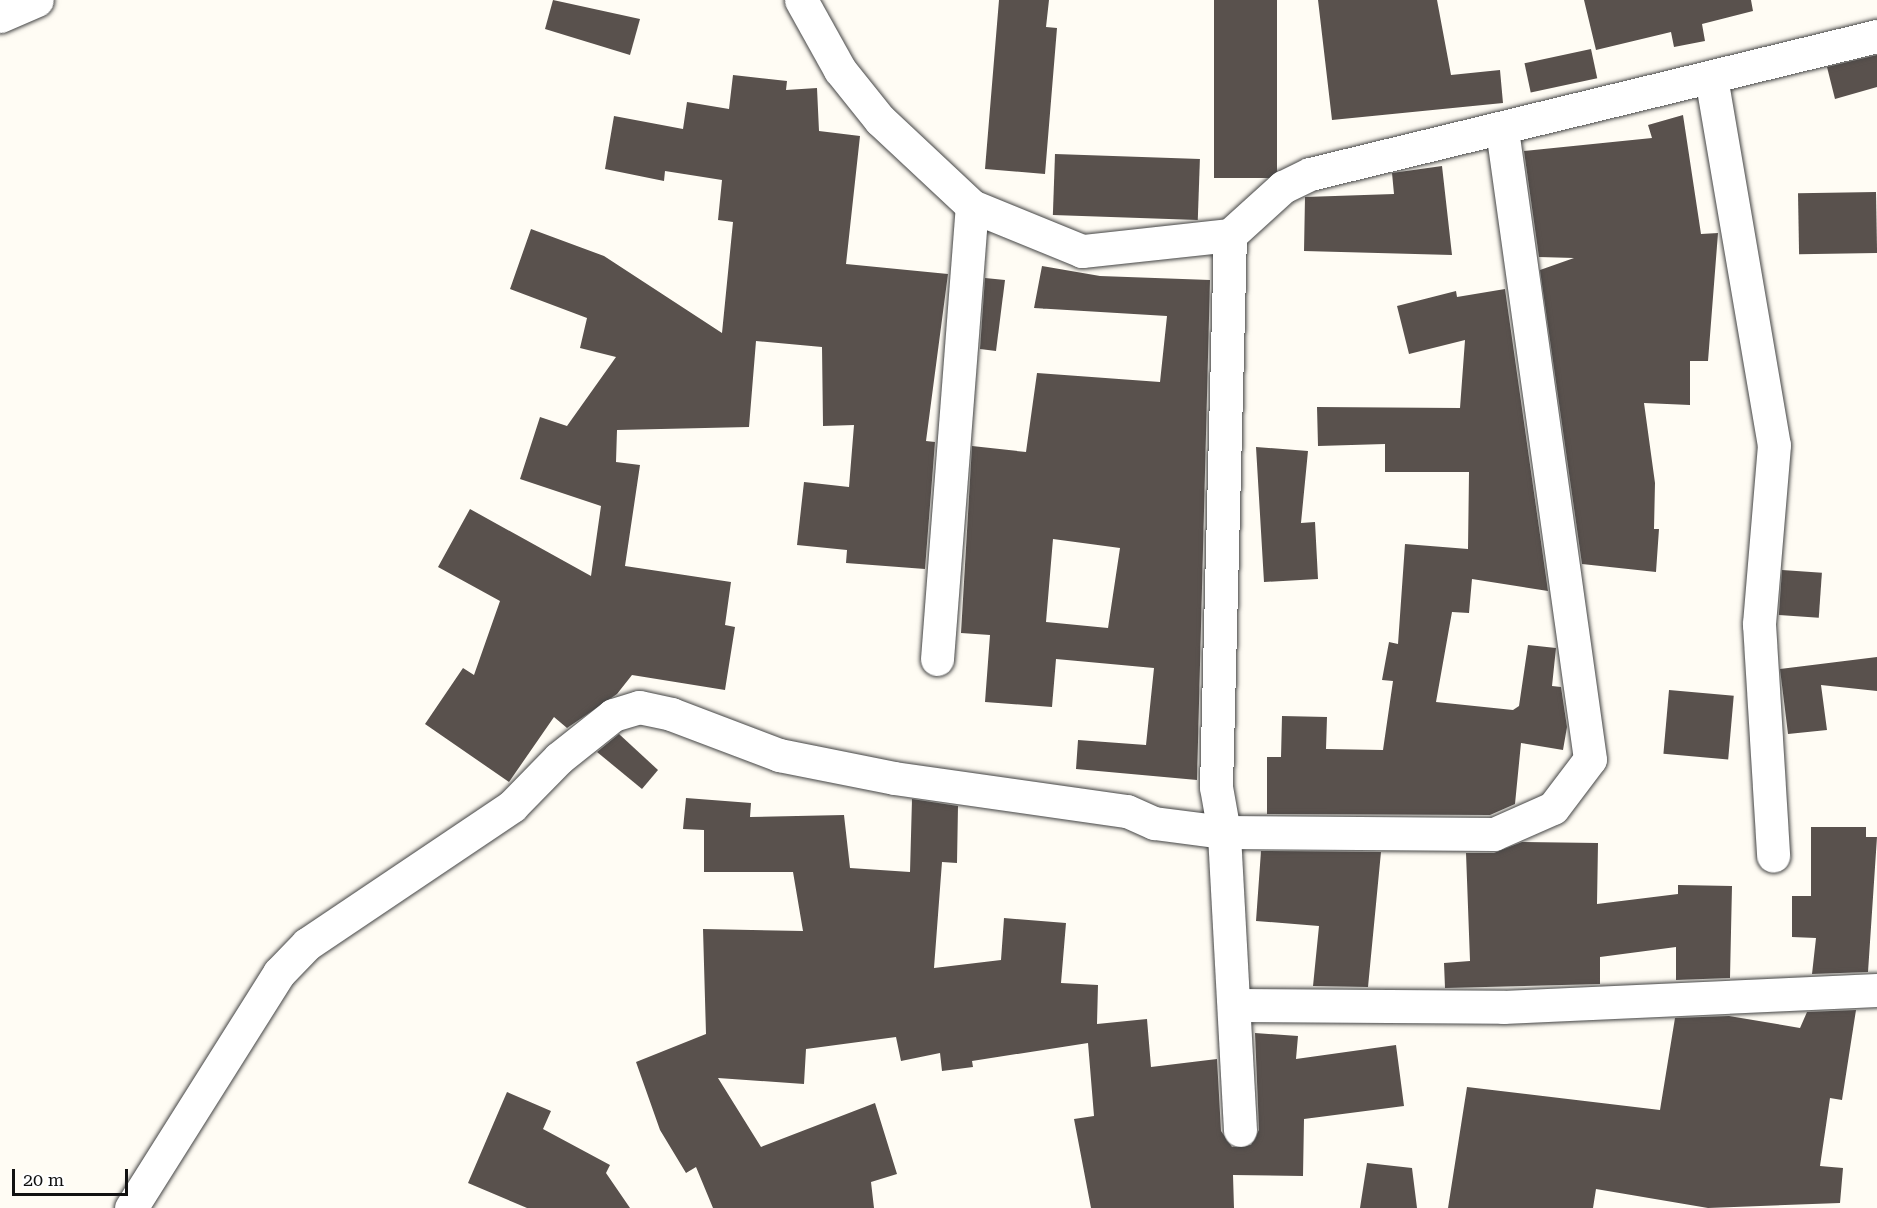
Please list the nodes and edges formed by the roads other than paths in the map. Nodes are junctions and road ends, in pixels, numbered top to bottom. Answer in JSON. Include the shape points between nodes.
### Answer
{"nodes":[{"id":1,"x":37,"y":0,"type":"edge"},
{"id":2,"x":801,"y":0,"type":"edge"},
{"id":3,"x":0,"y":16,"type":"edge"},
{"id":4,"x":1877,"y":36,"type":"edge"},
{"id":5,"x":1711,"y":77,"type":"junction"},
{"id":6,"x":1502,"y":130,"type":"junction"},
{"id":7,"x":972,"y":206,"type":"junction"},
{"id":8,"x":1230,"y":235,"type":"junction"},
{"id":9,"x":937,"y":659,"type":"dead end"},
{"id":10,"x":1224,"y":832,"type":"junction"},
{"id":11,"x":1773,"y":856,"type":"dead end"},
{"id":12,"x":1877,"y":990,"type":"edge"},
{"id":13,"x":1236,"y":1005,"type":"junction"},
{"id":14,"x":1240,"y":1130,"type":"dead end"},
{"id":15,"x":131,"y":1208,"type":"edge"}],
"edges":[{"from":1,"to":3,"type":"street"},
{"from":2,"to":7,"type":"street","via":[[840,70],[880,120]]},
{"from":4,"to":5,"type":"street"},
{"from":5,"to":6,"type":"street"},
{"from":5,"to":11,"type":"street","via":[[1774,445],[1760,624]]},
{"from":6,"to":8,"type":"street","via":[[1310,174],[1283,187]]},
{"from":6,"to":10,"type":"street","via":[[1590,759],[1553,808],[1494,834]]},
{"from":7,"to":8,"type":"street","via":[[1082,251]]},
{"from":7,"to":9,"type":"street"},
{"from":8,"to":10,"type":"street","via":[[1216,787]]},
{"from":10,"to":13,"type":"street"},
{"from":10,"to":15,"type":"street","via":[[1154,823],[1127,811],[894,778],[778,755],[671,714],[639,708],[613,715],[559,758],[512,806],[307,944],[279,973]]},
{"from":12,"to":13,"type":"street","via":[[1503,1007]]},
{"from":13,"to":14,"type":"street"}]}
